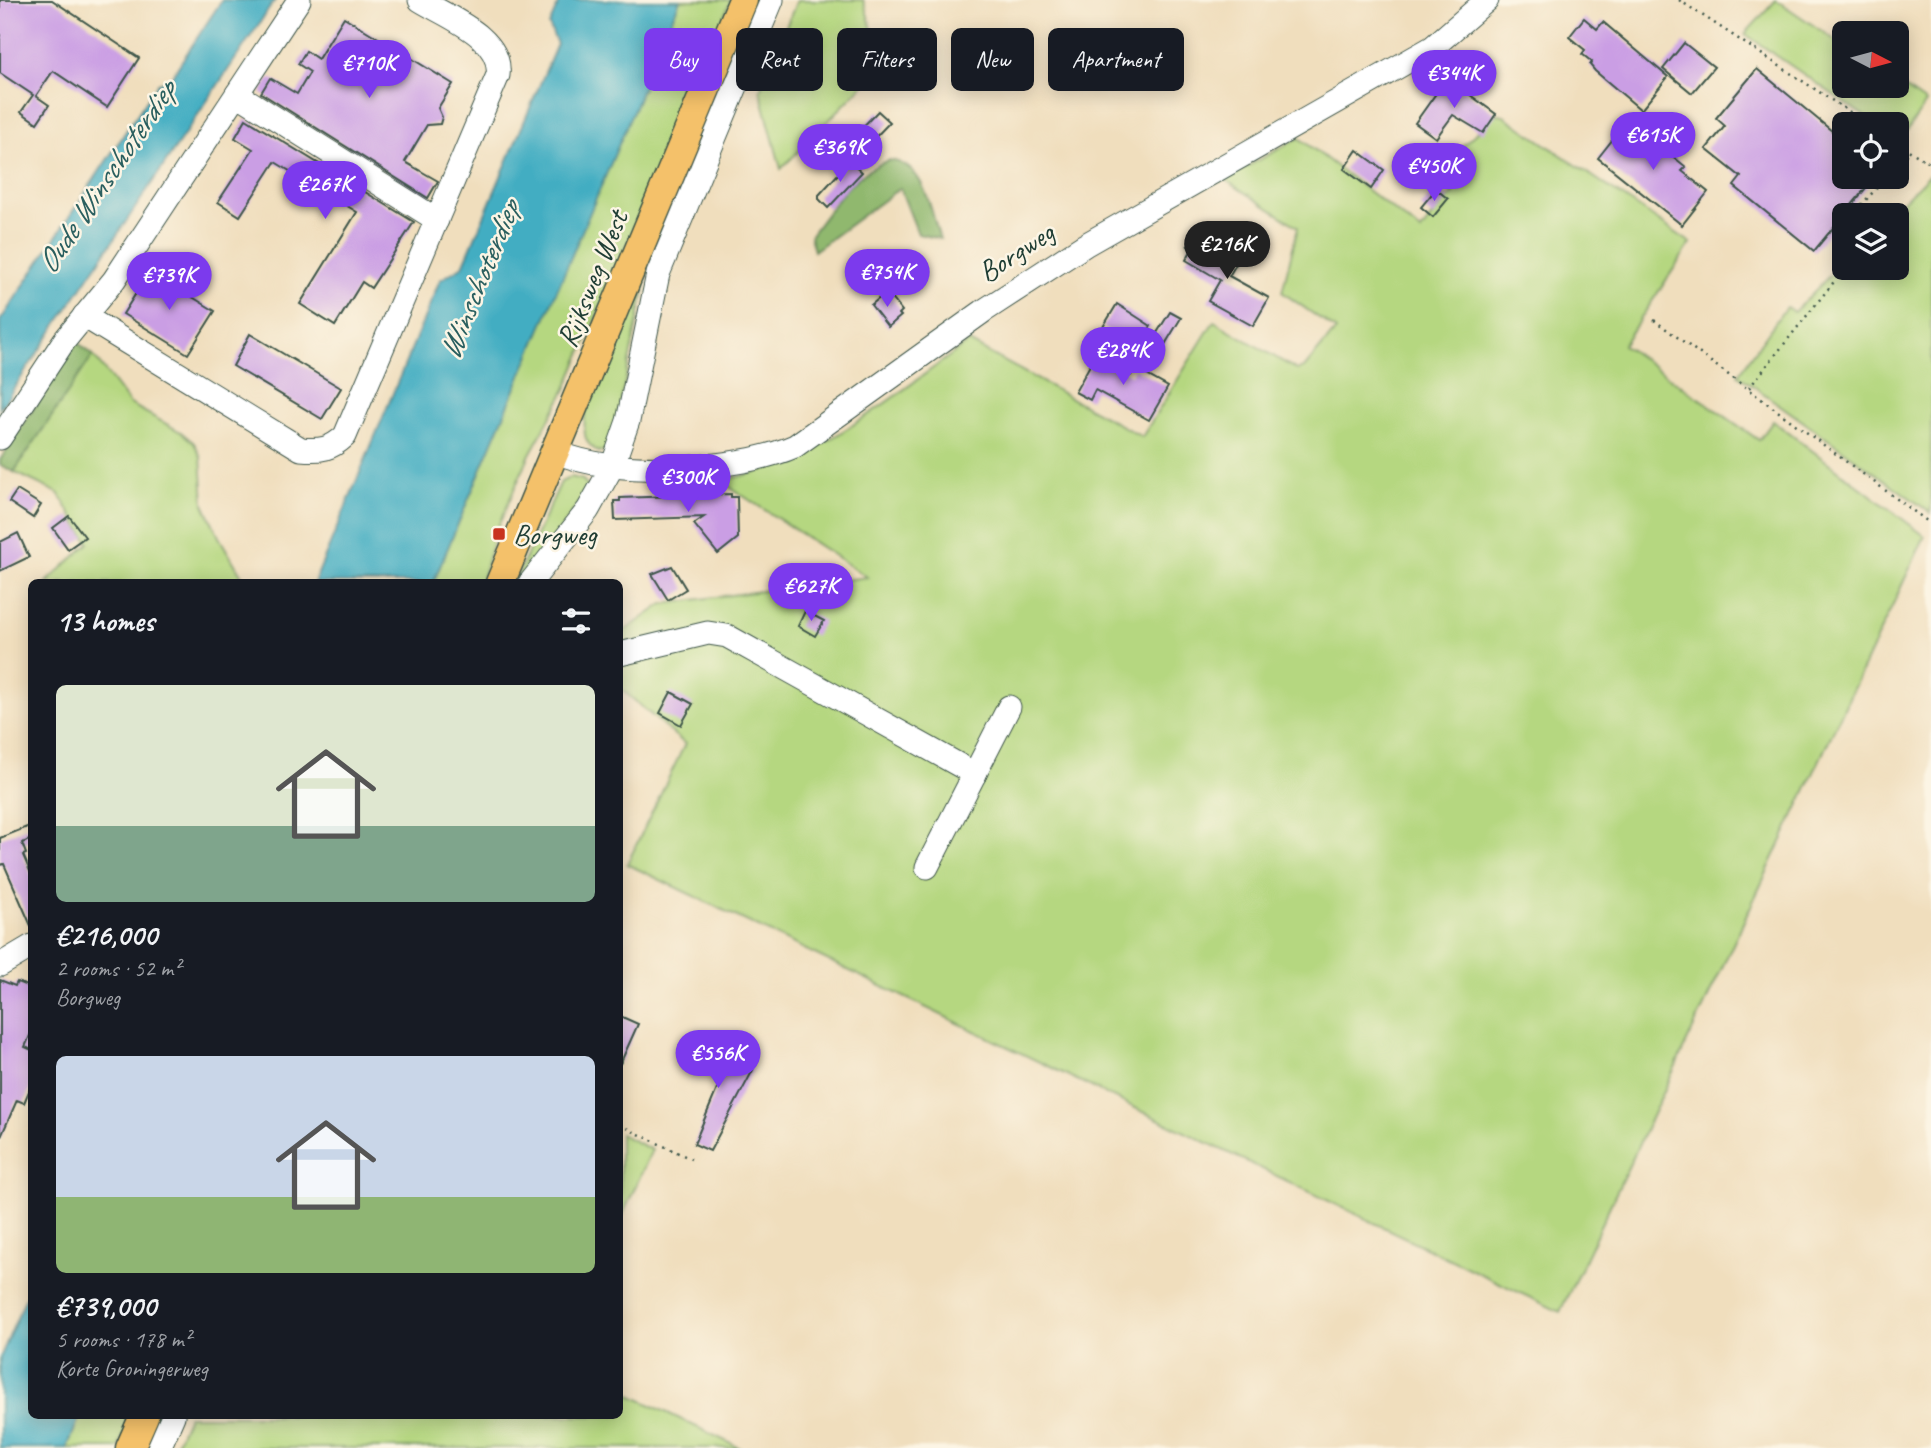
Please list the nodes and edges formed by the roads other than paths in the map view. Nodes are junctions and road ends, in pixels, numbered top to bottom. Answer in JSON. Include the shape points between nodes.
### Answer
{"nodes":[{"id":1,"x":299,"y":0,"type":"edge"},
{"id":2,"x":420,"y":0,"type":"edge"},
{"id":3,"x":743,"y":0,"type":"edge"},
{"id":4,"x":772,"y":0,"type":"edge"},
{"id":5,"x":1487,"y":0,"type":"edge"},
{"id":6,"x":237,"y":94,"type":"junction"},
{"id":7,"x":437,"y":220,"type":"junction"},
{"id":8,"x":84,"y":316,"type":"junction"},
{"id":9,"x":0,"y":439,"type":"edge"},
{"id":10,"x":557,"y":452,"type":"junction"},
{"id":11,"x":612,"y":467,"type":"junction"},
{"id":12,"x":502,"y":579,"type":"edge"},
{"id":13,"x":533,"y":579,"type":"edge"},
{"id":14,"x":623,"y":653,"type":"edge"},
{"id":15,"x":1009,"y":707,"type":"dead end"},
{"id":16,"x":975,"y":774,"type":"junction"},
{"id":17,"x":927,"y":867,"type":"dead end"},
{"id":18,"x":28,"y":948,"type":"edge"},
{"id":19,"x":0,"y":965,"type":"edge"},
{"id":20,"x":143,"y":1419,"type":"edge"},
{"id":21,"x":172,"y":1419,"type":"edge"},
{"id":22,"x":130,"y":1448,"type":"edge"},
{"id":23,"x":159,"y":1448,"type":"edge"}],
"edges":[{"from":1,"to":6,"type":"street"},
{"from":2,"to":7,"type":"street","via":[[489,44],[500,64]]},
{"from":3,"to":10,"type":"main road","name":"Rijksweg West"},
{"from":4,"to":11,"type":"street","name":"Rijksweg West","via":[[658,274],[628,421]]},
{"from":5,"to":11,"type":"street","name":"Borgweg","via":[[1433,47],[1063,259],[795,446],[747,461]]},
{"from":6,"to":7,"type":"street"},
{"from":6,"to":8,"type":"street","via":[[114,280]]},
{"from":7,"to":8,"type":"street","via":[[345,436],[333,447],[301,449]]},
{"from":8,"to":9,"type":"street"},
{"from":10,"to":11,"type":"street","name":"Borgweg","via":[[576,461]]},
{"from":10,"to":12,"type":"main road","name":"Rijksweg West"},
{"from":11,"to":13,"type":"street","name":"Rijksweg West","via":[[588,510]]},
{"from":14,"to":16,"type":"street","via":[[708,633],[727,636]]},
{"from":15,"to":16,"type":"street"},
{"from":16,"to":17,"type":"street"},
{"from":18,"to":19,"type":"street"},
{"from":20,"to":22,"type":"main road"},
{"from":21,"to":23,"type":"street"}]}
